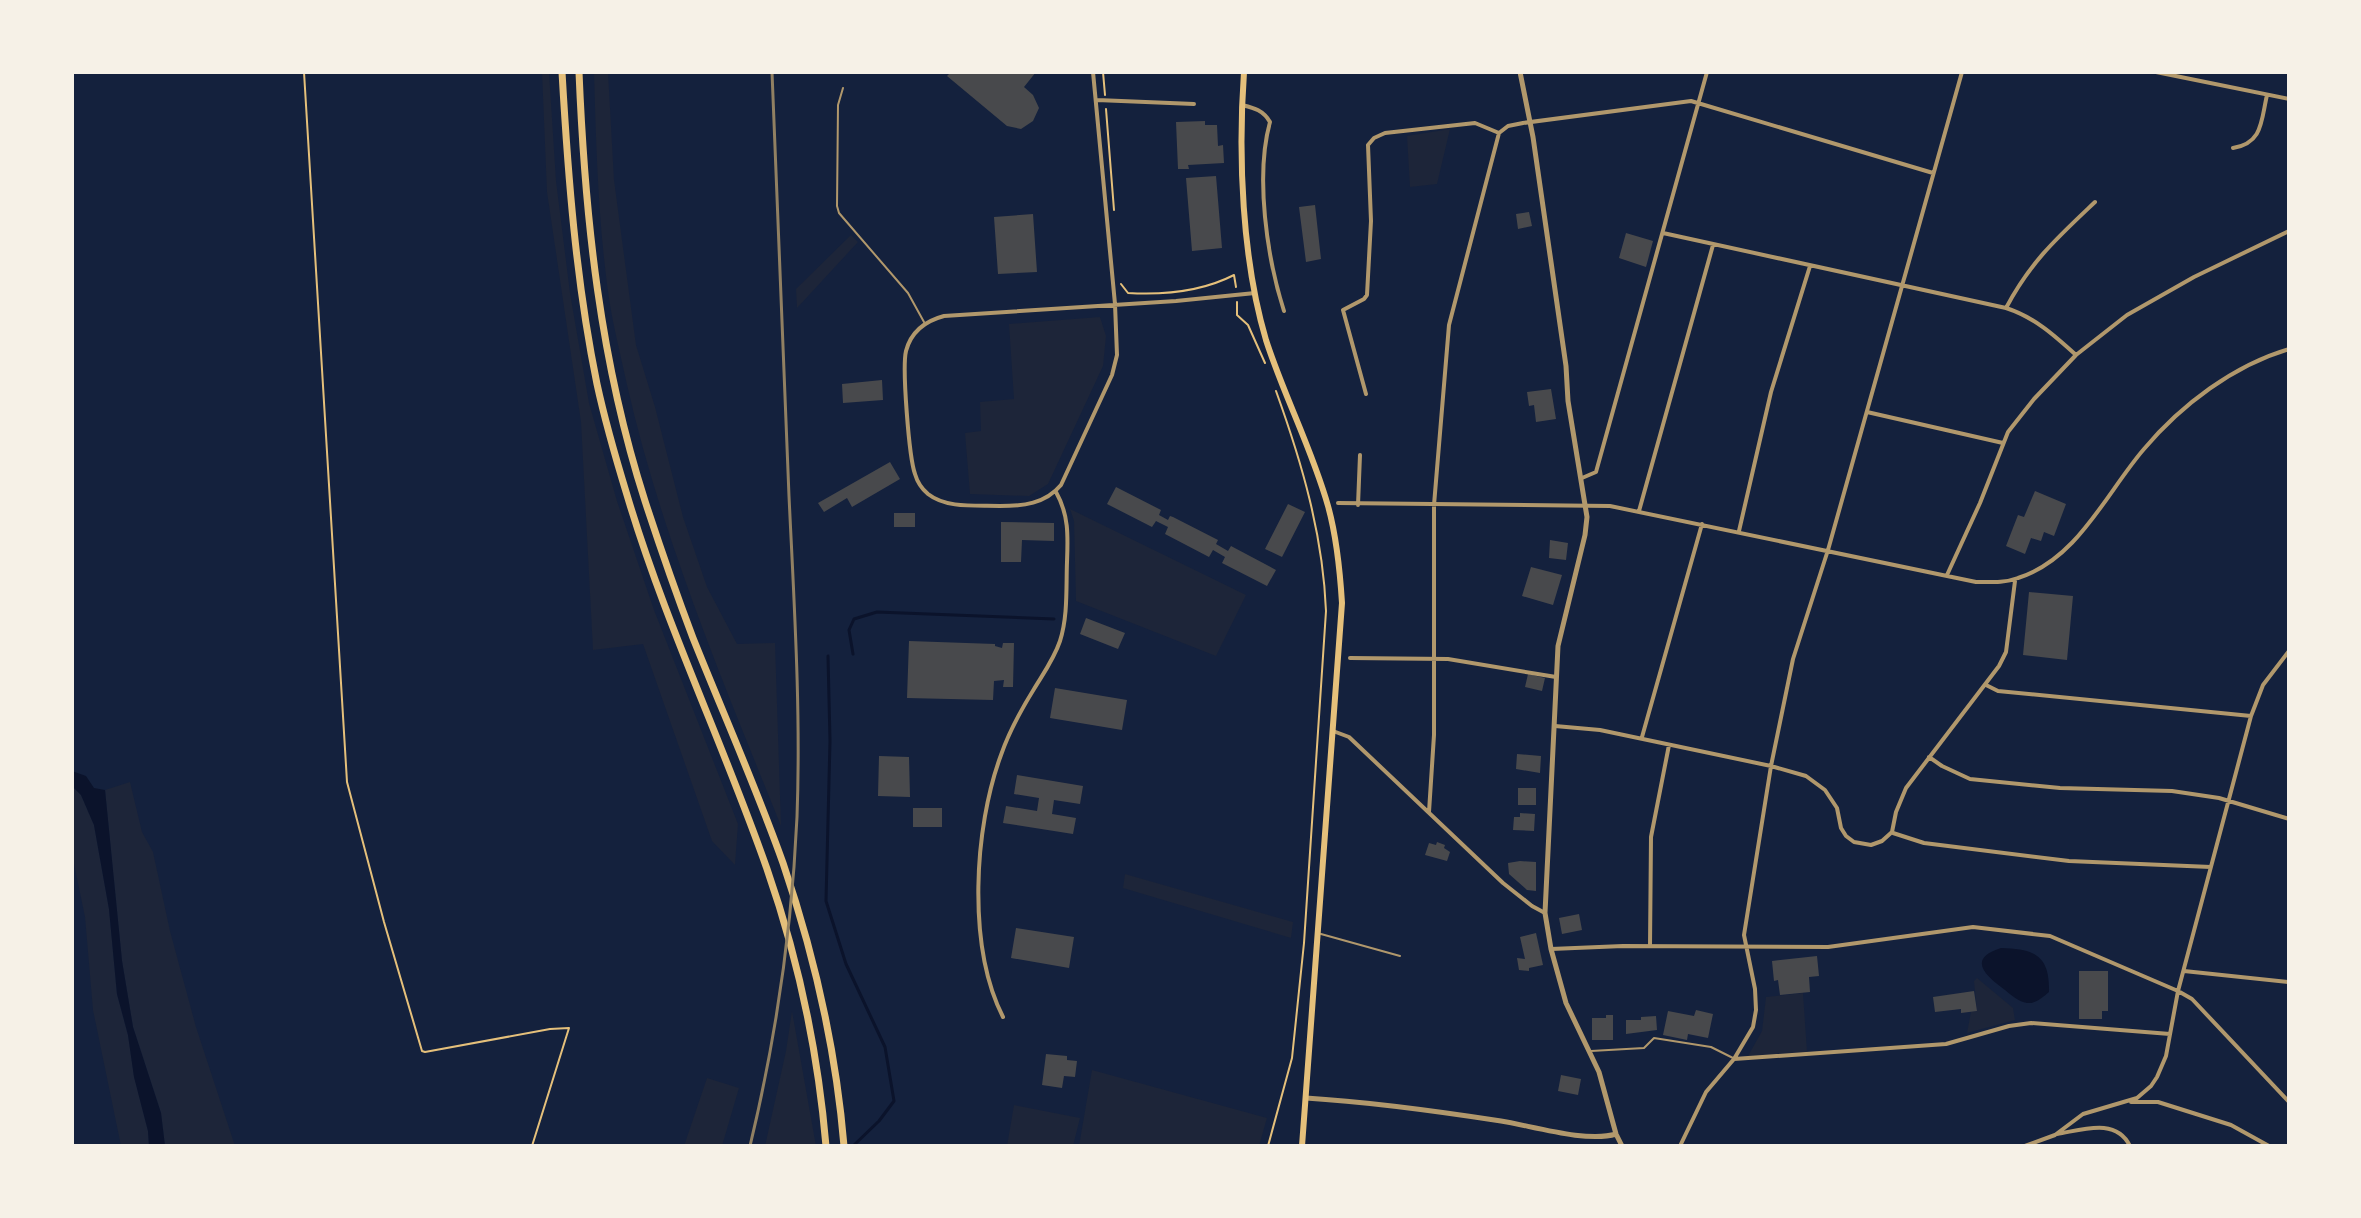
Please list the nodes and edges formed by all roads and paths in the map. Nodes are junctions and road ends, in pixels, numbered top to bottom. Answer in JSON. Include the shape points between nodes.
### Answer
{"nodes":[{"id":1,"x":304,"y":72,"type":"edge"},
{"id":2,"x":562,"y":72,"type":"edge"},
{"id":3,"x":579,"y":72,"type":"edge"},
{"id":4,"x":1093,"y":72,"type":"edge"},
{"id":5,"x":1103,"y":72,"type":"edge"},
{"id":6,"x":1244,"y":72,"type":"edge"},
{"id":7,"x":1520,"y":72,"type":"edge"},
{"id":8,"x":1707,"y":72,"type":"edge"},
{"id":9,"x":1962,"y":72,"type":"edge"},
{"id":10,"x":2156,"y":72,"type":"edge"},
{"id":11,"x":843,"y":88,"type":"dead end"},
{"id":12,"x":2267,"y":95,"type":"junction"},
{"id":13,"x":1105,"y":99,"type":"junction"},
{"id":14,"x":2289,"y":99,"type":"edge"},
{"id":15,"x":1096,"y":100,"type":"junction"},
{"id":16,"x":1698,"y":102,"type":"junction"},
{"id":17,"x":1194,"y":104,"type":"dead end"},
{"id":18,"x":1242,"y":105,"type":"junction"},
{"id":19,"x":1529,"y":122,"type":"junction"},
{"id":20,"x":1499,"y":133,"type":"junction"},
{"id":21,"x":2233,"y":148,"type":"dead end"},
{"id":22,"x":1933,"y":173,"type":"junction"},
{"id":23,"x":2095,"y":202,"type":"dead end"},
{"id":24,"x":1114,"y":214,"type":"dead end"},
{"id":25,"x":2289,"y":231,"type":"edge"},
{"id":26,"x":1663,"y":233,"type":"junction"},
{"id":27,"x":1713,"y":245,"type":"junction"},
{"id":28,"x":1810,"y":266,"type":"junction"},
{"id":29,"x":1121,"y":284,"type":"dead end"},
{"id":30,"x":1903,"y":284,"type":"junction"},
{"id":31,"x":1255,"y":293,"type":"junction"},
{"id":32,"x":1238,"y":296,"type":"junction"},
{"id":33,"x":1115,"y":304,"type":"junction"},
{"id":34,"x":2006,"y":308,"type":"junction"},
{"id":35,"x":1284,"y":311,"type":"dead end"},
{"id":36,"x":925,"y":323,"type":"junction"},
{"id":37,"x":2289,"y":349,"type":"edge"},
{"id":38,"x":2076,"y":355,"type":"junction"},
{"id":39,"x":1268,"y":370,"type":"dead end"},
{"id":40,"x":1275,"y":388,"type":"dead end"},
{"id":41,"x":1366,"y":394,"type":"dead end"},
{"id":42,"x":1867,"y":412,"type":"junction"},
{"id":43,"x":2003,"y":443,"type":"junction"},
{"id":44,"x":1360,"y":455,"type":"dead end"},
{"id":45,"x":1582,"y":478,"type":"junction"},
{"id":46,"x":1056,"y":491,"type":"junction"},
{"id":47,"x":1338,"y":503,"type":"dead end"},
{"id":48,"x":1358,"y":505,"type":"junction"},
{"id":49,"x":1434,"y":505,"type":"junction"},
{"id":50,"x":1586,"y":505,"type":"junction"},
{"id":51,"x":1639,"y":511,"type":"junction"},
{"id":52,"x":1702,"y":524,"type":"junction"},
{"id":53,"x":1739,"y":531,"type":"junction"},
{"id":54,"x":1828,"y":550,"type":"junction"},
{"id":55,"x":1946,"y":575,"type":"junction"},
{"id":56,"x":2015,"y":580,"type":"junction"},
{"id":57,"x":2289,"y":651,"type":"edge"},
{"id":58,"x":1350,"y":658,"type":"dead end"},
{"id":59,"x":1435,"y":658,"type":"junction"},
{"id":60,"x":1556,"y":677,"type":"junction"},
{"id":61,"x":1986,"y":685,"type":"junction"},
{"id":62,"x":2251,"y":716,"type":"junction"},
{"id":63,"x":1553,"y":726,"type":"junction"},
{"id":64,"x":1333,"y":731,"type":"junction"},
{"id":65,"x":1642,"y":739,"type":"junction"},
{"id":66,"x":1669,"y":745,"type":"junction"},
{"id":67,"x":1929,"y":757,"type":"junction"},
{"id":68,"x":1771,"y":766,"type":"junction"},
{"id":69,"x":2228,"y":802,"type":"junction"},
{"id":70,"x":1429,"y":812,"type":"junction"},
{"id":71,"x":2289,"y":819,"type":"edge"},
{"id":72,"x":1892,"y":832,"type":"junction"},
{"id":73,"x":2211,"y":867,"type":"junction"},
{"id":74,"x":1545,"y":913,"type":"junction"},
{"id":75,"x":1318,"y":934,"type":"junction"},
{"id":76,"x":1650,"y":946,"type":"junction"},
{"id":77,"x":1745,"y":946,"type":"junction"},
{"id":78,"x":1551,"y":949,"type":"junction"},
{"id":79,"x":1400,"y":956,"type":"dead end"},
{"id":80,"x":2183,"y":971,"type":"junction"},
{"id":81,"x":2289,"y":982,"type":"edge"},
{"id":82,"x":2178,"y":991,"type":"junction"},
{"id":83,"x":1003,"y":1017,"type":"dead end"},
{"id":84,"x":2170,"y":1034,"type":"junction"},
{"id":85,"x":1590,"y":1052,"type":"junction"},
{"id":86,"x":1734,"y":1059,"type":"junction"},
{"id":87,"x":1306,"y":1098,"type":"junction"},
{"id":88,"x":2128,"y":1102,"type":"junction"},
{"id":89,"x":2289,"y":1102,"type":"edge"},
{"id":90,"x":1616,"y":1134,"type":"junction"},
{"id":91,"x":2055,"y":1135,"type":"junction"},
{"id":92,"x":826,"y":1145,"type":"edge"},
{"id":93,"x":532,"y":1146,"type":"edge"},
{"id":94,"x":844,"y":1146,"type":"edge"},
{"id":95,"x":1268,"y":1146,"type":"edge"},
{"id":96,"x":1302,"y":1146,"type":"edge"},
{"id":97,"x":1622,"y":1146,"type":"edge"},
{"id":98,"x":1680,"y":1146,"type":"edge"},
{"id":99,"x":2025,"y":1146,"type":"edge"},
{"id":100,"x":2130,"y":1146,"type":"edge"},
{"id":101,"x":2269,"y":1146,"type":"edge"}],
"edges":[{"from":1,"to":93,"type":"path","via":[[349,792],[422,1051],[569,1028]]},
{"from":2,"to":92,"type":"highway","via":[[577,254],[597,385],[674,632],[778,905],[807,1015]]},
{"from":3,"to":94,"type":"highway","via":[[590,241],[611,377],[644,499],[795,900],[824,1012]]},
{"from":4,"to":15,"type":"street"},
{"from":5,"to":13,"type":"path"},
{"from":6,"to":18,"type":"main road"},
{"from":7,"to":19,"type":"street"},
{"from":8,"to":16,"type":"street"},
{"from":9,"to":22,"type":"street"},
{"from":10,"to":12,"type":"street"},
{"from":11,"to":36,"type":"lane","via":[[838,105],[839,213],[901,284]]},
{"from":12,"to":14,"type":"street"},
{"from":12,"to":21,"type":"street","via":[[2254,140]]},
{"from":13,"to":15,"type":"street"},
{"from":13,"to":17,"type":"street"},
{"from":13,"to":24,"type":"path"},
{"from":15,"to":33,"type":"street"},
{"from":16,"to":19,"type":"street"},
{"from":16,"to":22,"type":"street"},
{"from":16,"to":26,"type":"street"},
{"from":18,"to":31,"type":"main road","via":[[1243,184]]},
{"from":18,"to":35,"type":"street","via":[[1259,110],[1270,122],[1265,208]]},
{"from":19,"to":20,"type":"street"},
{"from":19,"to":45,"type":"street"},
{"from":20,"to":41,"type":"street","via":[[1467,123],[1385,133],[1368,145],[1367,295],[1343,310]]},
{"from":20,"to":49,"type":"street","via":[[1449,325]]},
{"from":22,"to":30,"type":"street"},
{"from":23,"to":34,"type":"street","via":[[2027,270]]},
{"from":25,"to":38,"type":"street","via":[[2140,307]]},
{"from":26,"to":27,"type":"street"},
{"from":26,"to":45,"type":"street","via":[[1596,472]]},
{"from":27,"to":28,"type":"street"},
{"from":27,"to":51,"type":"street"},
{"from":28,"to":30,"type":"street"},
{"from":28,"to":53,"type":"street","via":[[1771,392]]},
{"from":29,"to":32,"type":"path","via":[[1128,293],[1143,294],[1210,285],[1234,275]]},
{"from":30,"to":34,"type":"street"},
{"from":30,"to":42,"type":"street"},
{"from":31,"to":32,"type":"street"},
{"from":31,"to":64,"type":"main road","via":[[1281,383],[1328,504],[1338,551],[1342,603]]},
{"from":32,"to":33,"type":"street"},
{"from":32,"to":39,"type":"path","via":[[1237,315],[1248,325]]},
{"from":33,"to":36,"type":"street","via":[[944,316]]},
{"from":33,"to":46,"type":"street","via":[[1117,355],[1112,375]]},
{"from":34,"to":38,"type":"street","via":[[2042,325]]},
{"from":36,"to":46,"type":"street","via":[[905,357],[911,453],[921,487],[936,499],[961,505],[1026,505]]},
{"from":37,"to":56,"type":"street","via":[[2226,378],[2182,411],[2143,449],[2061,553]]},
{"from":38,"to":43,"type":"street","via":[[2022,413]]},
{"from":40,"to":95,"type":"path","via":[[1317,528],[1326,611],[1292,1058]]},
{"from":42,"to":43,"type":"street"},
{"from":42,"to":54,"type":"street"},
{"from":43,"to":55,"type":"street"},
{"from":44,"to":48,"type":"street"},
{"from":45,"to":50,"type":"street"},
{"from":46,"to":83,"type":"street","via":[[1069,527],[1064,626],[1001,754],[980,854],[986,971]]},
{"from":47,"to":48,"type":"street"},
{"from":48,"to":49,"type":"street"},
{"from":49,"to":50,"type":"street"},
{"from":49,"to":59,"type":"street"},
{"from":50,"to":51,"type":"street"},
{"from":50,"to":60,"type":"street","via":[[1585,535],[1564,613]]},
{"from":51,"to":52,"type":"street"},
{"from":52,"to":53,"type":"street"},
{"from":52,"to":65,"type":"street"},
{"from":53,"to":54,"type":"street"},
{"from":54,"to":55,"type":"street"},
{"from":54,"to":68,"type":"street","via":[[1793,659]]},
{"from":55,"to":56,"type":"street","via":[[1976,582]]},
{"from":56,"to":61,"type":"street","via":[[2006,652]]},
{"from":57,"to":62,"type":"street","via":[[2263,685]]},
{"from":58,"to":59,"type":"street"},
{"from":59,"to":60,"type":"street"},
{"from":59,"to":70,"type":"street"},
{"from":60,"to":63,"type":"street"},
{"from":61,"to":62,"type":"street","via":[[1998,691]]},
{"from":61,"to":67,"type":"street"},
{"from":62,"to":69,"type":"street"},
{"from":63,"to":65,"type":"street"},
{"from":63,"to":74,"type":"street"},
{"from":64,"to":70,"type":"street","via":[[1349,737]]},
{"from":64,"to":75,"type":"main road"},
{"from":65,"to":66,"type":"street"},
{"from":66,"to":68,"type":"street"},
{"from":66,"to":76,"type":"street","via":[[1651,837]]},
{"from":67,"to":69,"type":"street","via":[[1970,779],[2172,791]]},
{"from":67,"to":72,"type":"street","via":[[1906,788]]},
{"from":68,"to":72,"type":"street","via":[[1806,776],[1825,790],[1837,808],[1841,828],[1854,842],[1871,845]]},
{"from":68,"to":77,"type":"street"},
{"from":69,"to":71,"type":"street"},
{"from":69,"to":73,"type":"street"},
{"from":70,"to":74,"type":"street","via":[[1503,883]]},
{"from":72,"to":73,"type":"street","via":[[1924,843],[2069,861]]},
{"from":73,"to":80,"type":"street"},
{"from":74,"to":78,"type":"street"},
{"from":75,"to":79,"type":"lane"},
{"from":75,"to":87,"type":"main road"},
{"from":76,"to":77,"type":"street"},
{"from":76,"to":78,"type":"street"},
{"from":77,"to":82,"type":"street","via":[[1828,947],[1973,927],[2050,936]]},
{"from":77,"to":86,"type":"street","via":[[1756,1010],[1753,1027]]},
{"from":78,"to":85,"type":"street","via":[[1566,1003]]},
{"from":80,"to":81,"type":"street"},
{"from":80,"to":82,"type":"street"},
{"from":82,"to":84,"type":"street"},
{"from":82,"to":89,"type":"street","via":[[2192,999]]},
{"from":84,"to":86,"type":"street","via":[[2031,1023],[1946,1044]]},
{"from":84,"to":88,"type":"street","via":[[2157,1077]]},
{"from":85,"to":86,"type":"lane","via":[[1644,1048],[1654,1038],[1711,1047]]},
{"from":85,"to":90,"type":"street"},
{"from":86,"to":98,"type":"street","via":[[1706,1092]]},
{"from":87,"to":90,"type":"street","via":[[1587,1136]]},
{"from":87,"to":96,"type":"main road"},
{"from":88,"to":91,"type":"street","via":[[2083,1114]]},
{"from":88,"to":101,"type":"street","via":[[2158,1102],[2231,1125]]},
{"from":90,"to":97,"type":"street"},
{"from":91,"to":99,"type":"street"},
{"from":91,"to":100,"type":"street","via":[[2107,1128],[2121,1133]]}]}
